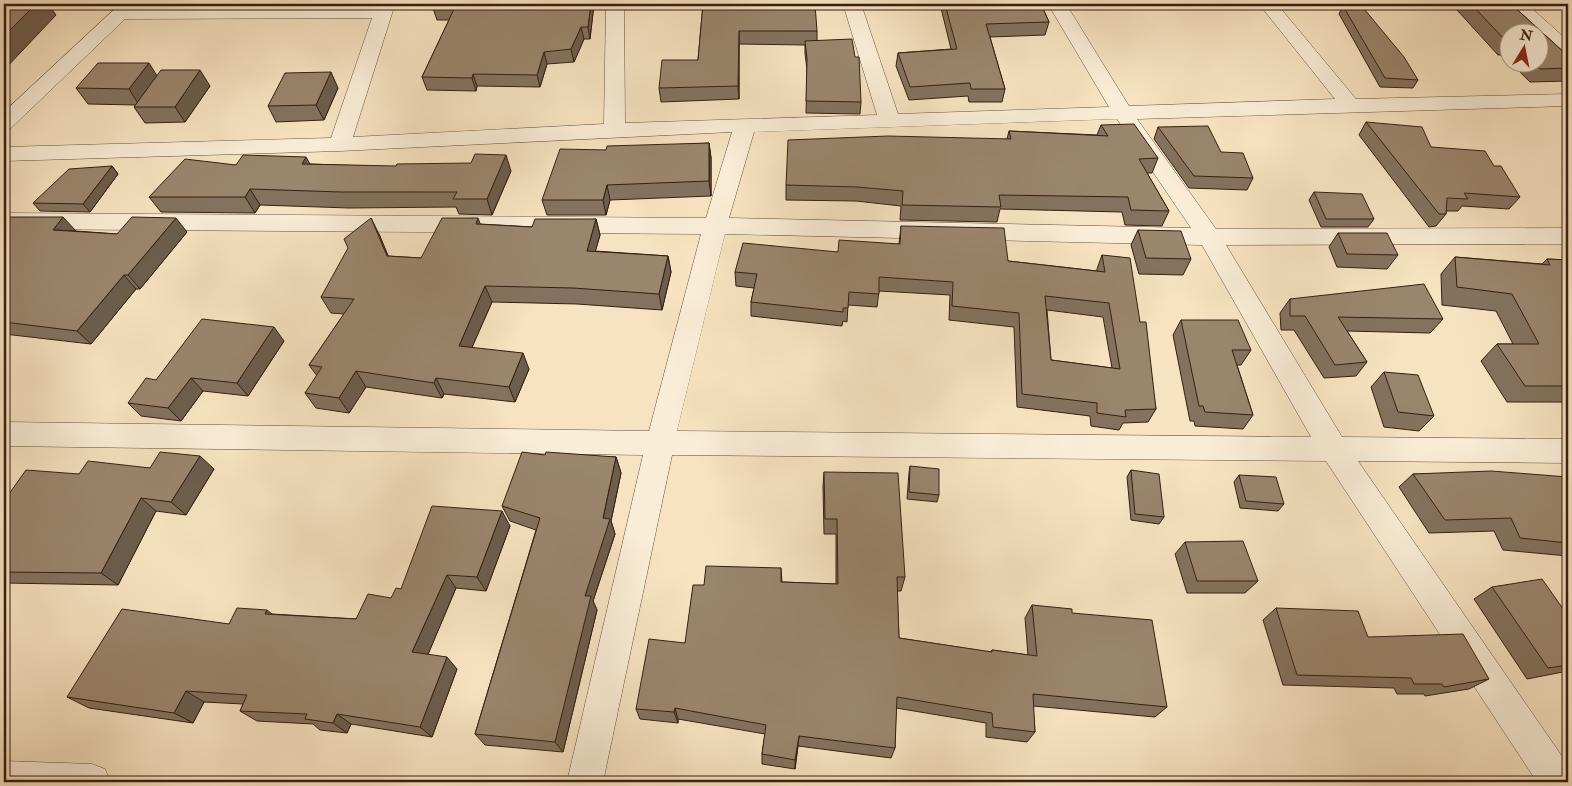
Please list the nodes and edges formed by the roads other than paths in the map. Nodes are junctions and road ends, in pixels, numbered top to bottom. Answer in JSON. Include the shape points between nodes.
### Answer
{"nodes":[{"id":1,"x":615,"y":4,"type":"edge"},
{"id":2,"x":852,"y":4,"type":"edge"},
{"id":3,"x":1057,"y":4,"type":"edge"},
{"id":4,"x":1268,"y":4,"type":"edge"},
{"id":5,"x":1517,"y":4,"type":"edge"},
{"id":6,"x":385,"y":8,"type":"edge"},
{"id":7,"x":125,"y":9,"type":"edge"},
{"id":8,"x":1568,"y":51,"type":"edge"},
{"id":9,"x":1568,"y":100,"type":"edge"},
{"id":10,"x":1350,"y":105,"type":"junction"},
{"id":11,"x":1123,"y":113,"type":"junction"},
{"id":12,"x":890,"y":122,"type":"junction"},
{"id":13,"x":4,"y":123,"type":"edge"},
{"id":14,"x":744,"y":126,"type":"junction"},
{"id":15,"x":614,"y":130,"type":"junction"},
{"id":16,"x":340,"y":144,"type":"junction"},
{"id":17,"x":4,"y":154,"type":"edge"},
{"id":18,"x":4,"y":221,"type":"edge"},
{"id":19,"x":715,"y":226,"type":"junction"},
{"id":20,"x":1568,"y":236,"type":"edge"},
{"id":21,"x":1209,"y":237,"type":"junction"},
{"id":22,"x":4,"y":434,"type":"edge"},
{"id":23,"x":660,"y":443,"type":"junction"},
{"id":24,"x":1333,"y":448,"type":"junction"},
{"id":25,"x":1568,"y":451,"type":"edge"},
{"id":26,"x":4,"y":779,"type":"edge"},
{"id":27,"x":92,"y":782,"type":"edge"},
{"id":28,"x":585,"y":782,"type":"edge"},
{"id":29,"x":1558,"y":782,"type":"edge"}],
"edges":[{"from":1,"to":15,"type":"street"},
{"from":2,"to":12,"type":"street"},
{"from":3,"to":11,"type":"street"},
{"from":4,"to":10,"type":"street"},
{"from":5,"to":8,"type":"street"},
{"from":6,"to":7,"type":"street"},
{"from":6,"to":16,"type":"street"},
{"from":7,"to":13,"type":"street"},
{"from":9,"to":10,"type":"street"},
{"from":10,"to":11,"type":"street"},
{"from":11,"to":12,"type":"street"},
{"from":11,"to":21,"type":"street"},
{"from":12,"to":14,"type":"street"},
{"from":14,"to":15,"type":"street"},
{"from":14,"to":19,"type":"street"},
{"from":15,"to":16,"type":"street"},
{"from":16,"to":17,"type":"street"},
{"from":18,"to":19,"type":"street"},
{"from":19,"to":21,"type":"street"},
{"from":19,"to":23,"type":"street"},
{"from":20,"to":21,"type":"street"},
{"from":21,"to":24,"type":"street"},
{"from":22,"to":23,"type":"street"},
{"from":23,"to":24,"type":"street"},
{"from":23,"to":28,"type":"street"},
{"from":24,"to":25,"type":"street"},
{"from":24,"to":29,"type":"street"},
{"from":26,"to":27,"type":"street"}]}
